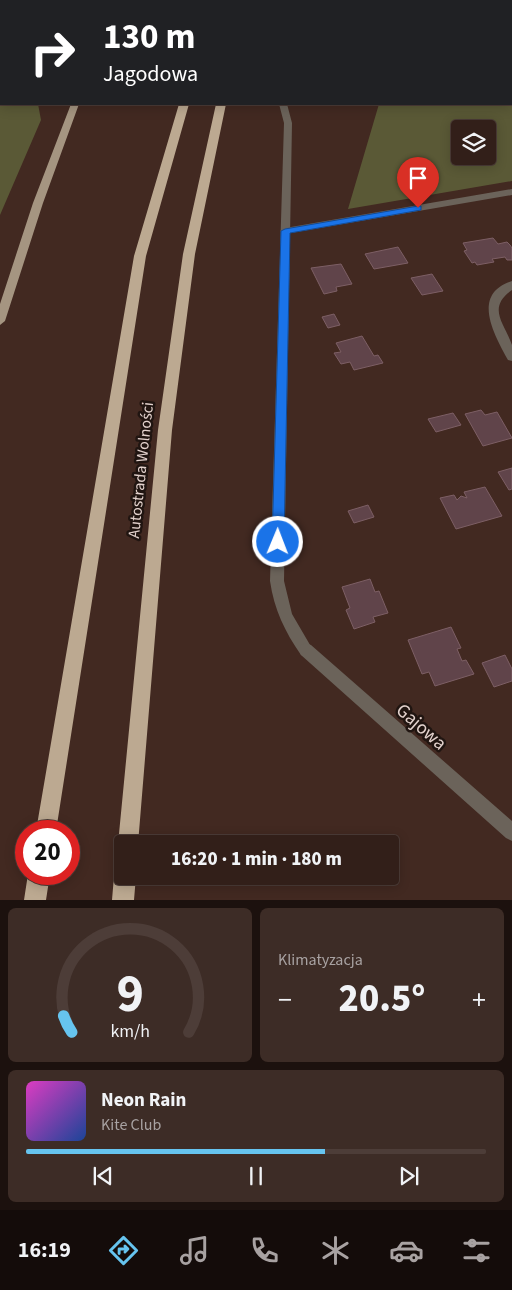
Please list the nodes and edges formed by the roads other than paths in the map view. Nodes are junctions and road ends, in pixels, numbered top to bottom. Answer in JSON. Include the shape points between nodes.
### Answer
{"nodes":[{"id":1,"x":75,"y":105,"type":"edge"},
{"id":2,"x":184,"y":105,"type":"edge"},
{"id":3,"x":221,"y":105,"type":"edge"},
{"id":4,"x":283,"y":105,"type":"edge"},
{"id":5,"x":512,"y":192,"type":"edge"},
{"id":6,"x":285,"y":231,"type":"junction"},
{"id":7,"x":512,"y":285,"type":"edge"},
{"id":8,"x":0,"y":321,"type":"edge"},
{"id":9,"x":512,"y":357,"type":"edge"},
{"id":10,"x":48,"y":820,"type":"edge"},
{"id":11,"x":512,"y":832,"type":"edge"},
{"id":12,"x":129,"y":835,"type":"edge"},
{"id":13,"x":37,"y":885,"type":"edge"},
{"id":14,"x":124,"y":885,"type":"edge"},
{"id":15,"x":35,"y":900,"type":"edge"},
{"id":16,"x":123,"y":900,"type":"edge"}],
"edges":[{"from":1,"to":8,"type":"main road","via":[[38,203]]},
{"from":2,"to":10,"type":"highway","name":"Autostrada Wolności","via":[[140,256]]},
{"from":3,"to":12,"type":"highway","name":"Autostrada Wolności","via":[[189,254],[165,430]]},
{"from":4,"to":6,"type":"street","name":"Gajowa","via":[[288,123]]},
{"from":5,"to":6,"type":"street"},
{"from":6,"to":11,"type":"street","name":"Gajowa","via":[[277,581],[286,622],[306,650]]},
{"from":7,"to":9,"type":"street","via":[[499,292],[493,305],[494,320]]},
{"from":13,"to":15,"type":"highway"},
{"from":14,"to":16,"type":"highway"}]}
